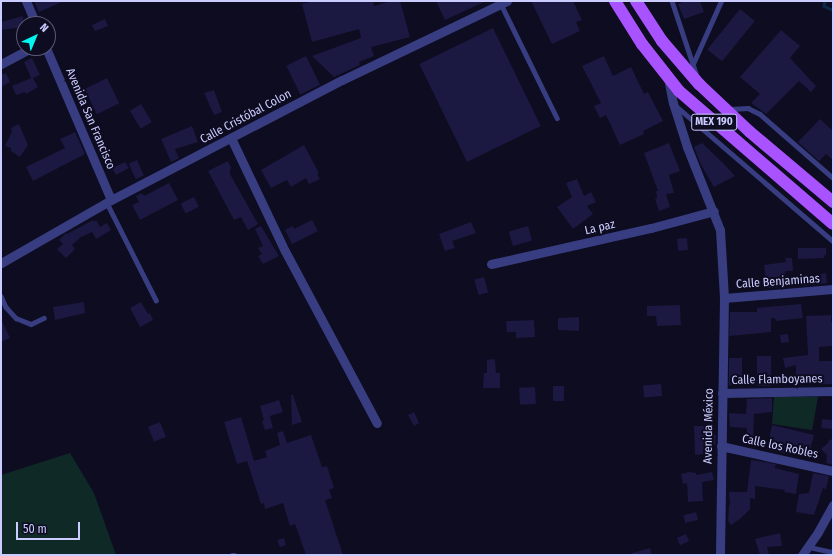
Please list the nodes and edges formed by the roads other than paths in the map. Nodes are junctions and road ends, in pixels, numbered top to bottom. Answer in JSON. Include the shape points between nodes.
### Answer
{"nodes":[{"id":1,"x":615,"y":1,"type":"edge"},
{"id":2,"x":636,"y":1,"type":"edge"},
{"id":3,"x":672,"y":1,"type":"edge"},
{"id":4,"x":721,"y":1,"type":"edge"},
{"id":5,"x":504,"y":2,"type":"edge"},
{"id":6,"x":28,"y":4,"type":"edge"},
{"id":7,"x":33,"y":16,"type":"edge"},
{"id":8,"x":16,"y":56,"type":"edge"},
{"id":9,"x":49,"y":56,"type":"edge"},
{"id":10,"x":1,"y":64,"type":"edge"},
{"id":11,"x":693,"y":64,"type":"junction"},
{"id":12,"x":667,"y":75,"type":"junction"},
{"id":13,"x":699,"y":84,"type":"junction"},
{"id":14,"x":673,"y":103,"type":"junction"},
{"id":15,"x":726,"y":110,"type":"junction"},
{"id":16,"x":557,"y":118,"type":"dead end"},
{"id":17,"x":231,"y":138,"type":"junction"},
{"id":18,"x":833,"y":178,"type":"edge"},
{"id":19,"x":109,"y":202,"type":"junction"},
{"id":20,"x":833,"y":202,"type":"edge"},
{"id":21,"x":714,"y":212,"type":"junction"},
{"id":22,"x":833,"y":224,"type":"edge"},
{"id":23,"x":833,"y":241,"type":"edge"},
{"id":24,"x":1,"y":263,"type":"edge"},
{"id":25,"x":491,"y":264,"type":"dead end"},
{"id":26,"x":833,"y":289,"type":"edge"},
{"id":27,"x":1,"y":296,"type":"edge"},
{"id":28,"x":724,"y":298,"type":"junction"},
{"id":29,"x":156,"y":300,"type":"dead end"},
{"id":30,"x":44,"y":318,"type":"dead end"},
{"id":31,"x":833,"y":390,"type":"edge"},
{"id":32,"x":722,"y":393,"type":"junction"},
{"id":33,"x":377,"y":423,"type":"dead end"},
{"id":34,"x":721,"y":446,"type":"junction"},
{"id":35,"x":833,"y":471,"type":"edge"},
{"id":36,"x":833,"y":506,"type":"edge"},
{"id":37,"x":809,"y":547,"type":"junction"},
{"id":38,"x":833,"y":552,"type":"edge"},
{"id":39,"x":232,"y":554,"type":"edge"},
{"id":40,"x":236,"y":555,"type":"edge"},
{"id":41,"x":720,"y":555,"type":"edge"},
{"id":42,"x":802,"y":555,"type":"edge"}],
"edges":[{"from":1,"to":12,"type":"main road","number":"MEX 190","via":[[642,44]]},
{"from":2,"to":13,"type":"main road","number":"MEX 190","via":[[662,41]]},
{"from":3,"to":11,"type":"lane"},
{"from":4,"to":11,"type":"lane"},
{"from":5,"to":16,"type":"lane"},
{"from":5,"to":17,"type":"street","name":"Calle Cristóbal Colon","via":[[342,80]]},
{"from":6,"to":7,"type":"street"},
{"from":8,"to":10,"type":"street"},
{"from":9,"to":19,"type":"street","name":"Avenida San Francisco"},
{"from":11,"to":13,"type":"lane"},
{"from":12,"to":14,"type":"street","name":"Avenida México"},
{"from":12,"to":22,"type":"main road","number":"MEX 190","via":[[679,91]]},
{"from":13,"to":15,"type":"main road","number":"MEX 190"},
{"from":14,"to":21,"type":"street","name":"Avenida México","via":[[687,147]]},
{"from":14,"to":23,"type":"lane"},
{"from":15,"to":18,"type":"lane","via":[[748,108],[760,114]]},
{"from":15,"to":20,"type":"main road","number":"MEX 190"},
{"from":17,"to":19,"type":"street","name":"Calle Cristóbal Colon"},
{"from":17,"to":33,"type":"street","via":[[285,251]]},
{"from":19,"to":24,"type":"street","name":"Calle Cristóbal Colon"},
{"from":19,"to":29,"type":"lane"},
{"from":21,"to":25,"type":"street","name":"La paz"},
{"from":21,"to":28,"type":"street","name":"Avenida México","via":[[720,230]]},
{"from":26,"to":28,"type":"street","name":"Calle Benjaminas"},
{"from":27,"to":30,"type":"lane","via":[[6,307],[16,318],[31,324]]},
{"from":28,"to":32,"type":"street","name":"Avenida México"},
{"from":31,"to":32,"type":"street","name":"Calle Flamboyanes"},
{"from":32,"to":34,"type":"street","name":"Avenida México"},
{"from":34,"to":35,"type":"street","name":"Calle los Robles"},
{"from":34,"to":41,"type":"street","name":"Avenida México"},
{"from":36,"to":37,"type":"street"},
{"from":37,"to":38,"type":"lane"},
{"from":37,"to":42,"type":"street"},
{"from":39,"to":40,"type":"lane"}]}
